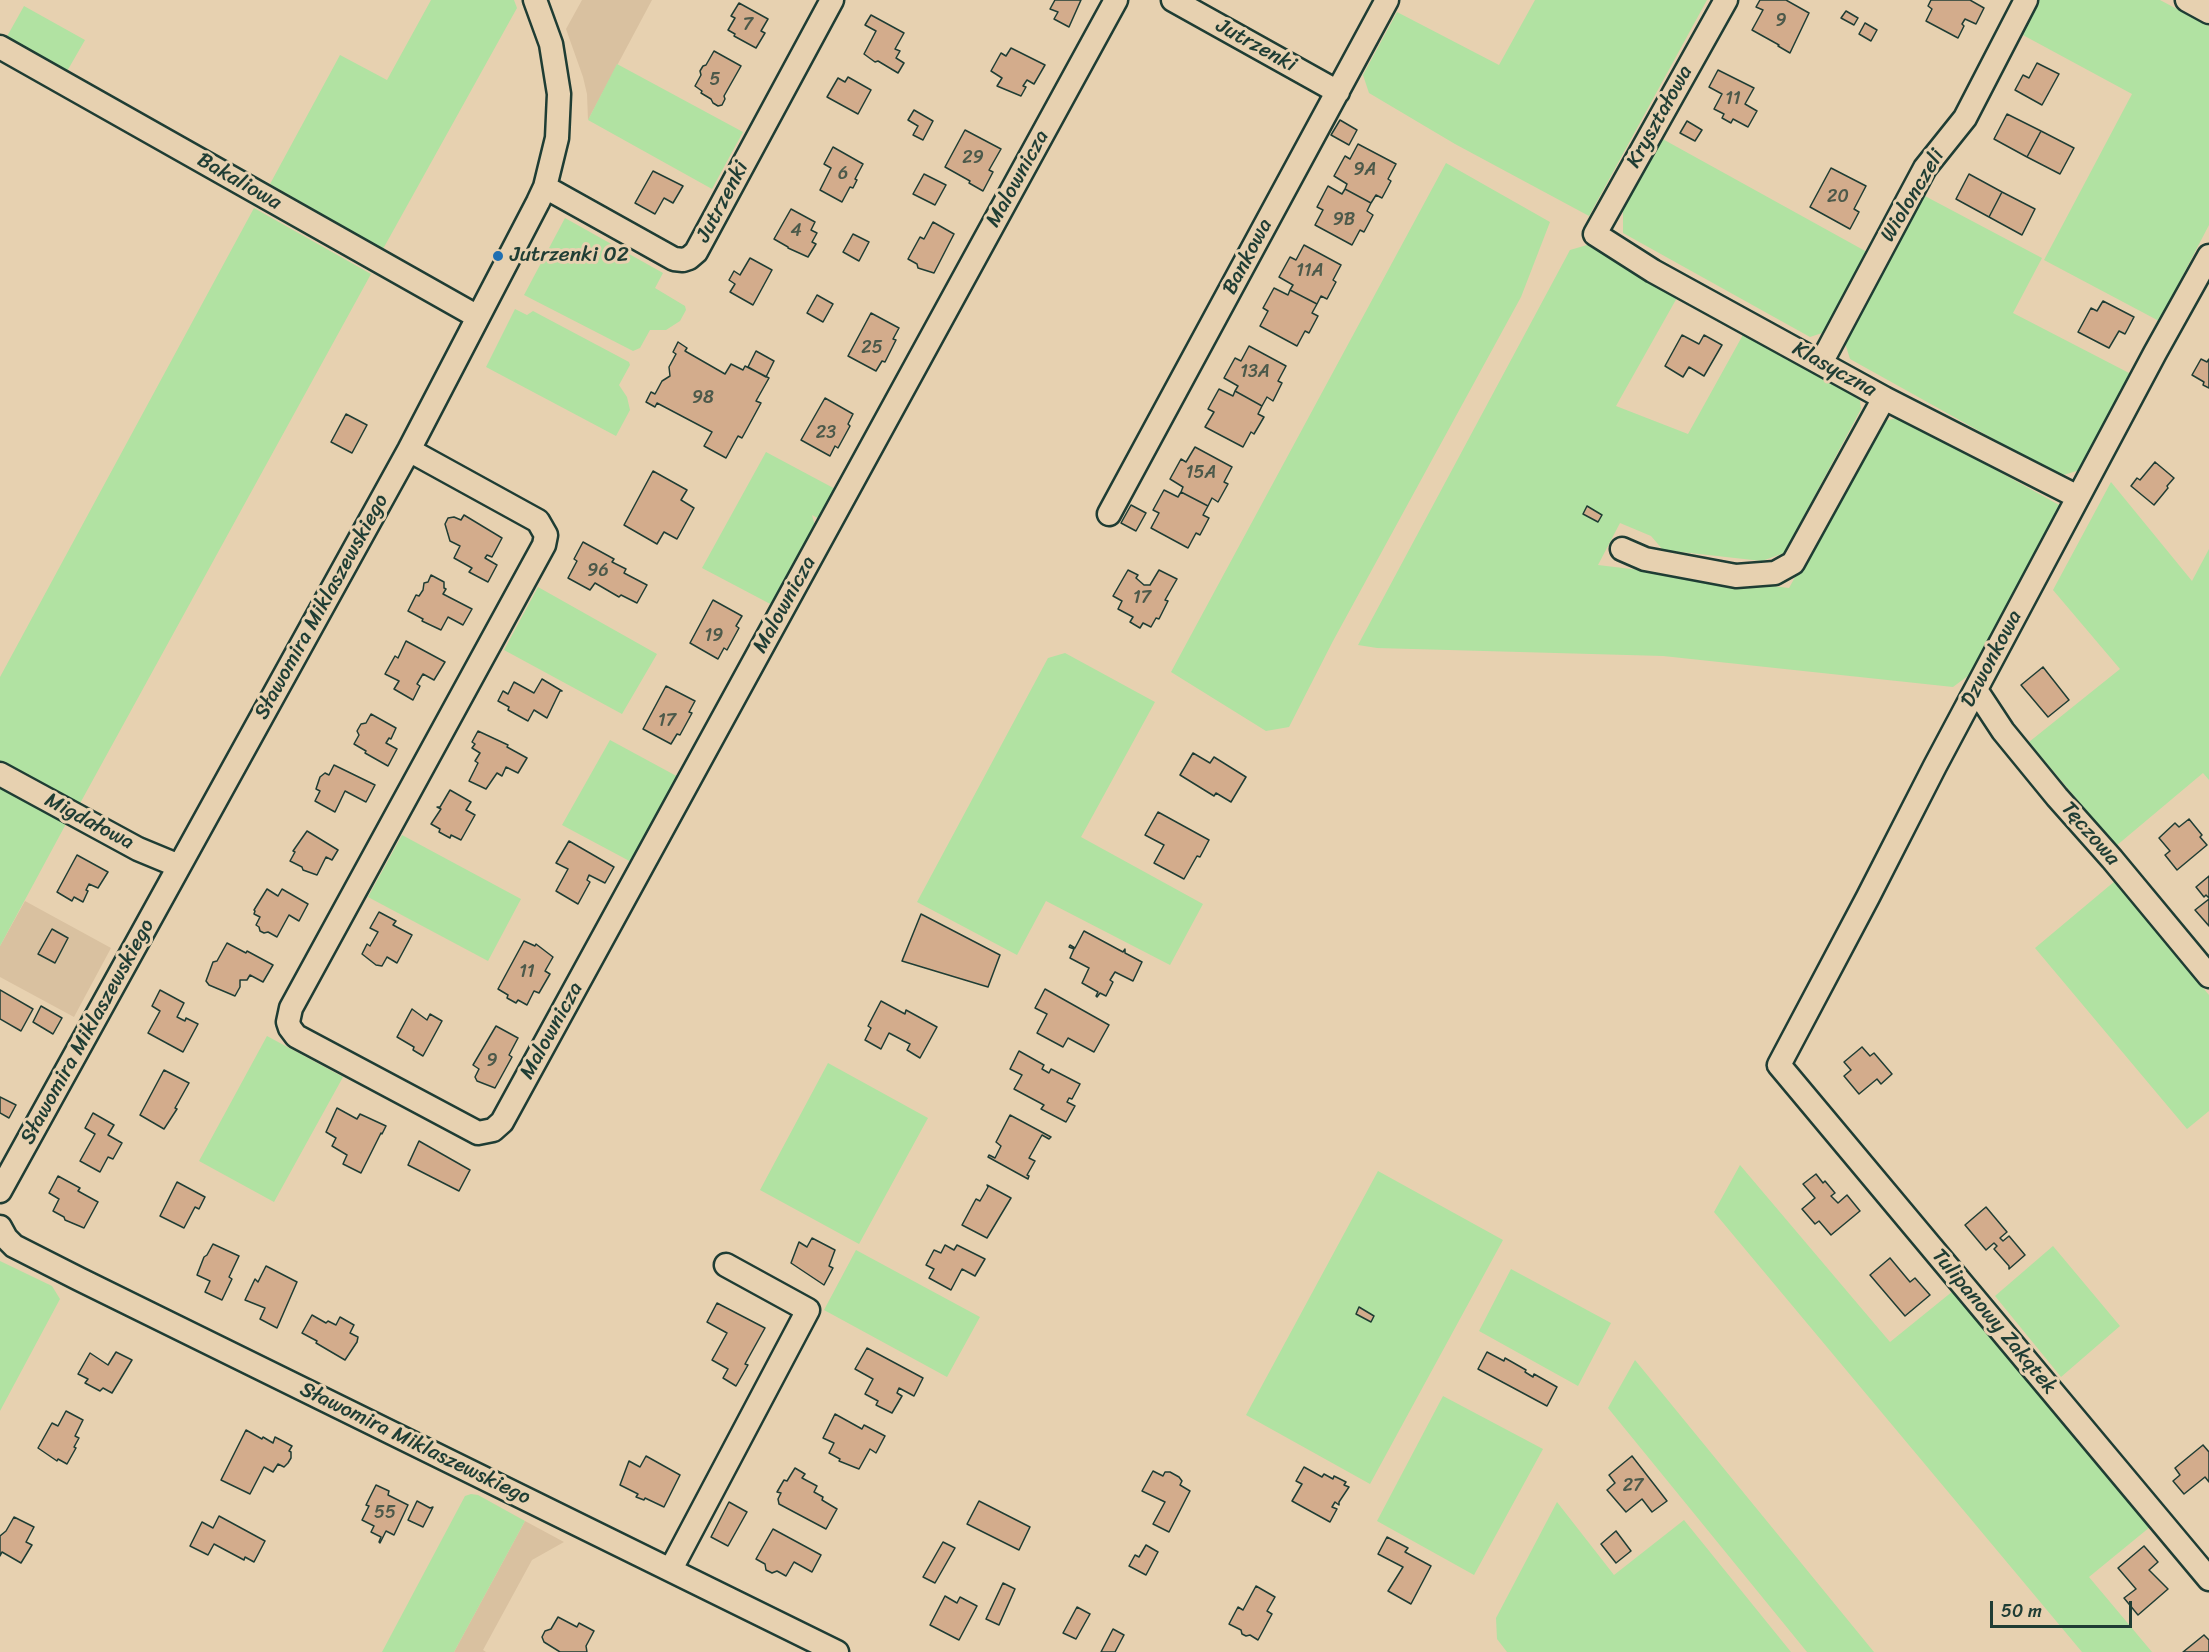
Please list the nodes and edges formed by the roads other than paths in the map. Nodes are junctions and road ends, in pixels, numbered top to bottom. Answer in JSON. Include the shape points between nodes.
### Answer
{"nodes":[{"id":1,"x":535,"y":0,"type":"edge"},
{"id":2,"x":832,"y":0,"type":"edge"},
{"id":3,"x":1116,"y":0,"type":"edge"},
{"id":4,"x":1173,"y":0,"type":"edge"},
{"id":5,"x":1387,"y":0,"type":"edge"},
{"id":6,"x":1725,"y":0,"type":"edge"},
{"id":7,"x":2026,"y":0,"type":"edge"},
{"id":8,"x":2187,"y":0,"type":"edge"},
{"id":9,"x":2209,"y":12,"type":"edge"},
{"id":10,"x":0,"y":47,"type":"edge"},
{"id":11,"x":1338,"y":92,"type":"junction"},
{"id":12,"x":545,"y":187,"type":"junction"},
{"id":13,"x":1595,"y":234,"type":"joint"},
{"id":14,"x":2209,"y":256,"type":"edge"},
{"id":15,"x":478,"y":317,"type":"junction"},
{"id":16,"x":1821,"y":363,"type":"junction"},
{"id":17,"x":1884,"y":398,"type":"junction"},
{"id":18,"x":409,"y":450,"type":"junction"},
{"id":19,"x":2078,"y":497,"type":"junction"},
{"id":20,"x":1108,"y":514,"type":"dead end"},
{"id":21,"x":1622,"y":549,"type":"dead end"},
{"id":22,"x":1976,"y":690,"type":"junction"},
{"id":23,"x":0,"y":774,"type":"edge"},
{"id":24,"x":179,"y":866,"type":"junction"},
{"id":25,"x":2209,"y":976,"type":"edge"},
{"id":26,"x":1779,"y":1065,"type":"joint"},
{"id":27,"x":0,"y":1191,"type":"edge"},
{"id":28,"x":0,"y":1227,"type":"edge"},
{"id":29,"x":726,"y":1265,"type":"dead end"},
{"id":30,"x":671,"y":1569,"type":"junction"},
{"id":31,"x":2209,"y":1579,"type":"edge"},
{"id":32,"x":837,"y":1652,"type":"edge"}],
"edges":[{"from":1,"to":12,"type":"street","name":"Sławomira Miklaszewskiego","via":[[551,44],[559,94],[557,138]]},
{"from":2,"to":12,"type":"street","name":"Jutrzenki","via":[[690,258],[674,259]]},
{"from":3,"to":18,"type":"street","name":"Malownicza","via":[[502,1122],[494,1130],[478,1132],[296,1036],[288,1022],[291,1008],[546,536],[538,521]]},
{"from":4,"to":11,"type":"street","name":"Jutrzenki"},
{"from":5,"to":11,"type":"street","name":"Bankowa"},
{"from":6,"to":13,"type":"street","name":"Kryształowa"},
{"from":7,"to":16,"type":"street","name":"Wiolonczeli","via":[[1965,118],[1925,168]]},
{"from":8,"to":9,"type":"street"},
{"from":10,"to":15,"type":"street","name":"Bakaliowa"},
{"from":11,"to":20,"type":"street","name":"Bankowa"},
{"from":12,"to":15,"type":"street","name":"Sławomira Miklaszewskiego"},
{"from":13,"to":16,"type":"street","name":"Klasyczna","via":[[1653,271]]},
{"from":14,"to":19,"type":"street","name":"Dzwonkowa"},
{"from":15,"to":18,"type":"street","name":"Sławomira Miklaszewskiego"},
{"from":16,"to":17,"type":"street","name":"Klasyczna"},
{"from":17,"to":19,"type":"street","name":"Klasyczna"},
{"from":17,"to":21,"type":"street","via":[[1793,563],[1775,573],[1736,576],[1645,559]]},
{"from":18,"to":24,"type":"street","name":"Sławomira Miklaszewskiego"},
{"from":19,"to":22,"type":"street","name":"Dzwonkowa"},
{"from":22,"to":25,"type":"street","name":"Tęczowa","via":[[2037,772]]},
{"from":22,"to":26,"type":"street","name":"Dzwonkowa"},
{"from":23,"to":24,"type":"street","name":"Migdałowa","via":[[138,849]]},
{"from":24,"to":27,"type":"street","name":"Sławomira Miklaszewskiego"},
{"from":26,"to":31,"type":"street","name":"Tulipanowy Zakątek"},
{"from":28,"to":30,"type":"street","name":"Sławomira Miklaszewskiego","via":[[14,1246]]},
{"from":29,"to":30,"type":"street","via":[[808,1310]]},
{"from":30,"to":32,"type":"street","name":"Sławomira Miklaszewskiego"}]}
